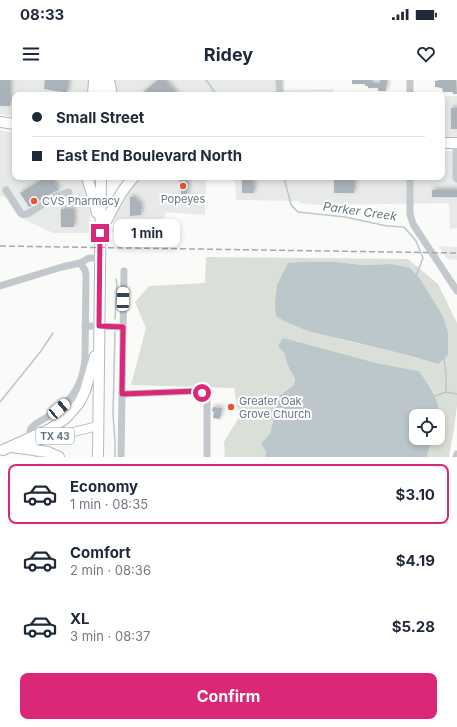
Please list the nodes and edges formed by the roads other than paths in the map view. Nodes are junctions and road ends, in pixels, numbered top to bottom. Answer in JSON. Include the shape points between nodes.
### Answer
{"nodes":[{"id":1,"x":94,"y":80,"type":"edge"},
{"id":2,"x":103,"y":80,"type":"edge"},
{"id":3,"x":108,"y":80,"type":"edge"},
{"id":4,"x":279,"y":80,"type":"edge"},
{"id":5,"x":410,"y":80,"type":"edge"},
{"id":6,"x":93,"y":92,"type":"edge"},
{"id":7,"x":102,"y":92,"type":"edge"},
{"id":8,"x":111,"y":92,"type":"edge"},
{"id":9,"x":280,"y":92,"type":"edge"},
{"id":10,"x":410,"y":92,"type":"edge"},
{"id":11,"x":0,"y":122,"type":"edge"},
{"id":12,"x":12,"y":124,"type":"edge"},
{"id":13,"x":445,"y":143,"type":"edge"},
{"id":14,"x":456,"y":144,"type":"edge"},
{"id":15,"x":457,"y":163,"type":"edge"},
{"id":16,"x":457,"y":179,"type":"edge"},
{"id":17,"x":87,"y":180,"type":"edge"},
{"id":18,"x":101,"y":180,"type":"edge"},
{"id":19,"x":131,"y":180,"type":"edge"},
{"id":20,"x":410,"y":180,"type":"edge"},
{"id":21,"x":6,"y":190,"type":"dead end"},
{"id":22,"x":69,"y":192,"type":"dead end"},
{"id":23,"x":100,"y":233,"type":"junction"},
{"id":24,"x":100,"y":258,"type":"junction"},
{"id":25,"x":80,"y":263,"type":"junction"},
{"id":26,"x":124,"y":271,"type":"dead end"},
{"id":27,"x":0,"y":286,"type":"edge"},
{"id":28,"x":457,"y":291,"type":"edge"},
{"id":29,"x":85,"y":326,"type":"junction"},
{"id":30,"x":99,"y":326,"type":"junction"},
{"id":31,"x":123,"y":327,"type":"junction"},
{"id":32,"x":99,"y":342,"type":"junction"},
{"id":33,"x":122,"y":394,"type":"junction"},
{"id":34,"x":98,"y":426,"type":"junction"},
{"id":35,"x":34,"y":447,"type":"edge"},
{"id":36,"x":5,"y":449,"type":"edge"},
{"id":37,"x":59,"y":457,"type":"edge"},
{"id":38,"x":98,"y":457,"type":"edge"},
{"id":39,"x":121,"y":457,"type":"edge"},
{"id":40,"x":207,"y":457,"type":"edge"}],
"edges":[{"from":1,"to":6,"type":"highway"},
{"from":2,"to":7,"type":"highway"},
{"from":3,"to":8,"type":"highway"},
{"from":4,"to":9,"type":"street"},
{"from":5,"to":10,"type":"street"},
{"from":11,"to":12,"type":"highway"},
{"from":13,"to":14,"type":"highway"},
{"from":14,"to":15,"type":"street"},
{"from":15,"to":16,"type":"street"},
{"from":17,"to":23,"type":"highway"},
{"from":18,"to":23,"type":"highway"},
{"from":19,"to":23,"type":"highway","via":[[124,188]]},
{"from":20,"to":28,"type":"street","via":[[410,214],[415,229]]},
{"from":21,"to":22,"type":"street","via":[[20,212],[25,214],[56,196]]},
{"from":23,"to":24,"type":"highway"},
{"from":24,"to":25,"type":"street","via":[[89,258]]},
{"from":24,"to":30,"type":"highway"},
{"from":25,"to":27,"type":"street"},
{"from":25,"to":29,"type":"street","via":[[86,275]]},
{"from":26,"to":31,"type":"street"},
{"from":29,"to":30,"type":"street"},
{"from":29,"to":35,"type":"street","via":[[82,378],[66,404],[32,427],[30,431]]},
{"from":30,"to":31,"type":"street"},
{"from":30,"to":32,"type":"highway"},
{"from":31,"to":33,"type":"street"},
{"from":32,"to":34,"type":"highway"},
{"from":32,"to":35,"type":"highway","via":[[85,391],[75,408],[50,429]]},
{"from":33,"to":39,"type":"street"},
{"from":33,"to":40,"type":"street","via":[[198,391],[202,393],[207,400]]},
{"from":34,"to":35,"type":"main road","number":"TX 43"},
{"from":34,"to":38,"type":"highway"},
{"from":35,"to":36,"type":"highway"},
{"from":35,"to":37,"type":"highway"}]}
